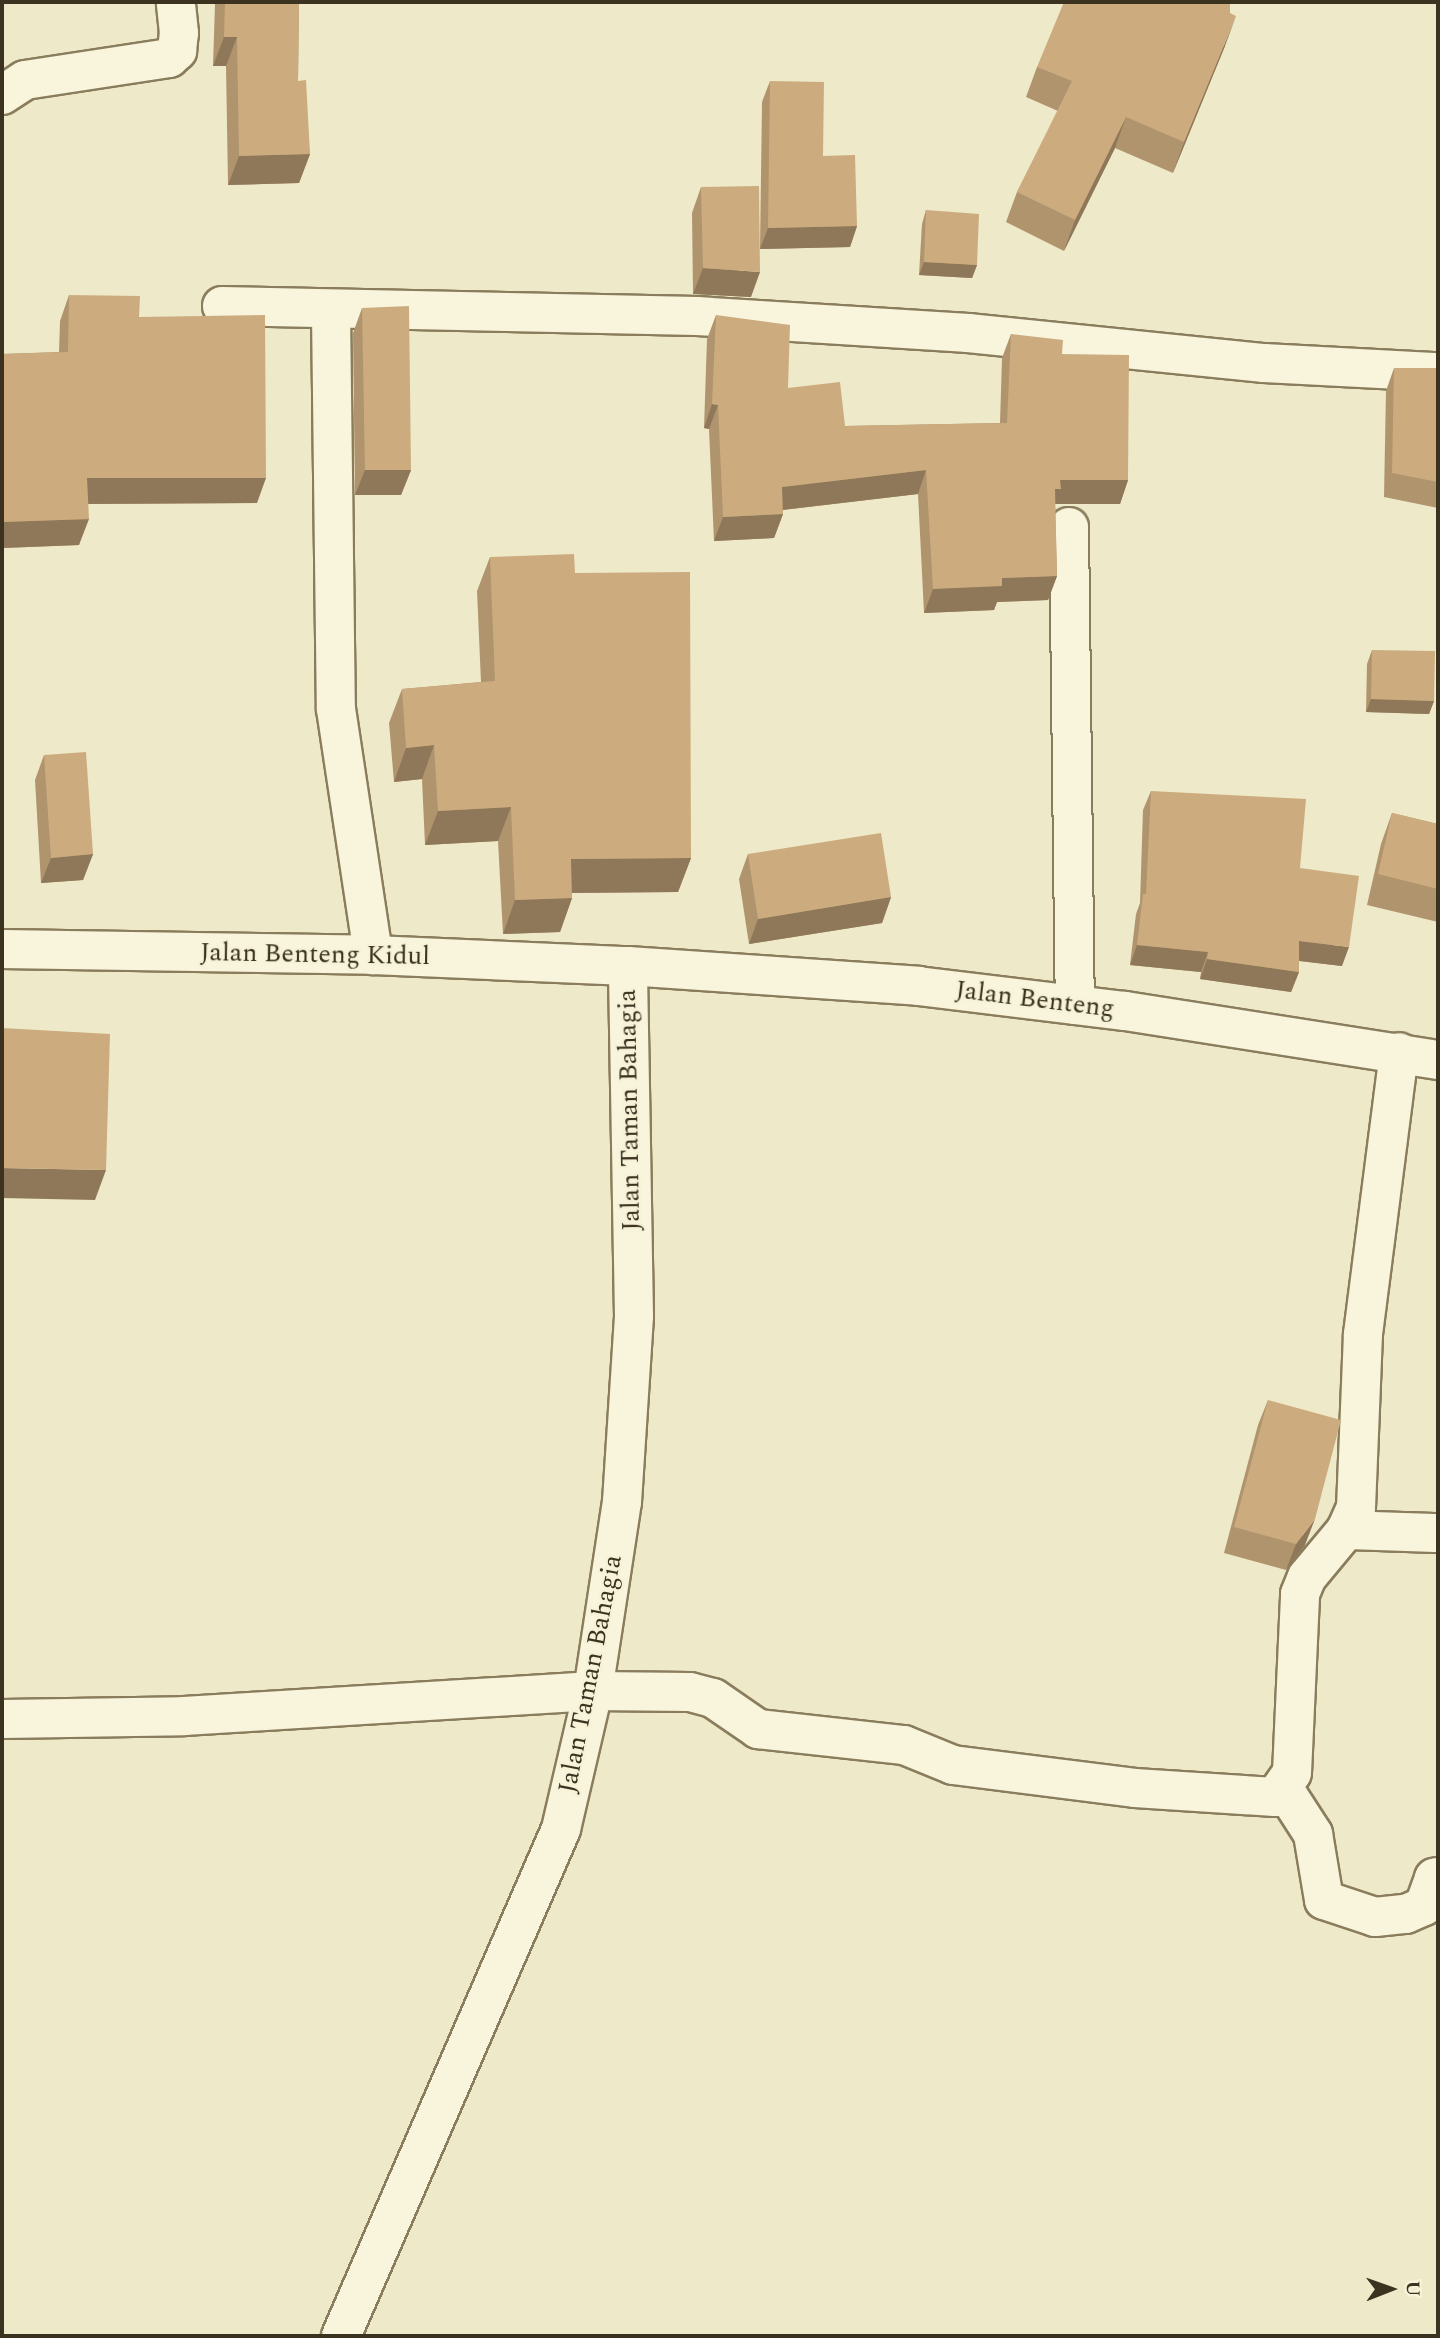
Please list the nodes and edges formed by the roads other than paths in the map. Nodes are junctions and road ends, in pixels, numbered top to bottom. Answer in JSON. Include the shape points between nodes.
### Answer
{"nodes":[{"id":1,"x":176,"y":2,"type":"edge"},
{"id":2,"x":2,"y":95,"type":"edge"},
{"id":3,"x":222,"y":306,"type":"dead end"},
{"id":4,"x":331,"y":311,"type":"junction"},
{"id":5,"x":1438,"y":372,"type":"edge"},
{"id":6,"x":1069,"y":527,"type":"dead end"},
{"id":7,"x":2,"y":949,"type":"edge"},
{"id":8,"x":373,"y":955,"type":"junction"},
{"id":9,"x":628,"y":966,"type":"junction"},
{"id":10,"x":1074,"y":1005,"type":"junction"},
{"id":11,"x":1399,"y":1052,"type":"junction"},
{"id":12,"x":1438,"y":1060,"type":"edge"},
{"id":13,"x":1346,"y":1530,"type":"junction"},
{"id":14,"x":1438,"y":1533,"type":"edge"},
{"id":15,"x":593,"y":1691,"type":"junction"},
{"id":16,"x":2,"y":1719,"type":"edge"},
{"id":17,"x":1284,"y":1789,"type":"junction"},
{"id":18,"x":1438,"y":1877,"type":"edge"},
{"id":19,"x":341,"y":2336,"type":"edge"}],
"edges":[{"from":1,"to":2,"type":"street","via":[[177,51],[169,58],[25,80]]},
{"from":3,"to":4,"type":"street"},
{"from":4,"to":5,"type":"street","via":[[697,316],[968,333],[1264,363]]},
{"from":4,"to":8,"type":"street","via":[[336,709]]},
{"from":6,"to":10,"type":"street"},
{"from":7,"to":8,"type":"street","name":"Jalan Benteng Kidul"},
{"from":8,"to":9,"type":"street","name":"Jalan Benteng Kidul"},
{"from":9,"to":10,"type":"street","name":"Jalan Benteng","via":[[918,986]]},
{"from":9,"to":15,"type":"street","name":"Jalan Taman Bahagia","via":[[634,1316],[622,1502]]},
{"from":10,"to":11,"type":"street","name":"Jalan Benteng"},
{"from":11,"to":12,"type":"street","name":"Jalan Benteng"},
{"from":11,"to":13,"type":"street","via":[[1363,1334],[1356,1508]]},
{"from":13,"to":14,"type":"street"},
{"from":13,"to":17,"type":"street","via":[[1318,1561],[1300,1594],[1292,1773]]},
{"from":15,"to":16,"type":"street","via":[[184,1716]]},
{"from":15,"to":17,"type":"street","via":[[690,1692],[713,1698],[758,1729],[904,1745],[953,1765],[1036,1778],[1265,1799]]},
{"from":15,"to":19,"type":"street","name":"Jalan Taman Bahagia","via":[[561,1829]]},
{"from":17,"to":18,"type":"street","via":[[1313,1834],[1324,1900],[1374,1917],[1406,1914],[1424,1906]]}]}
